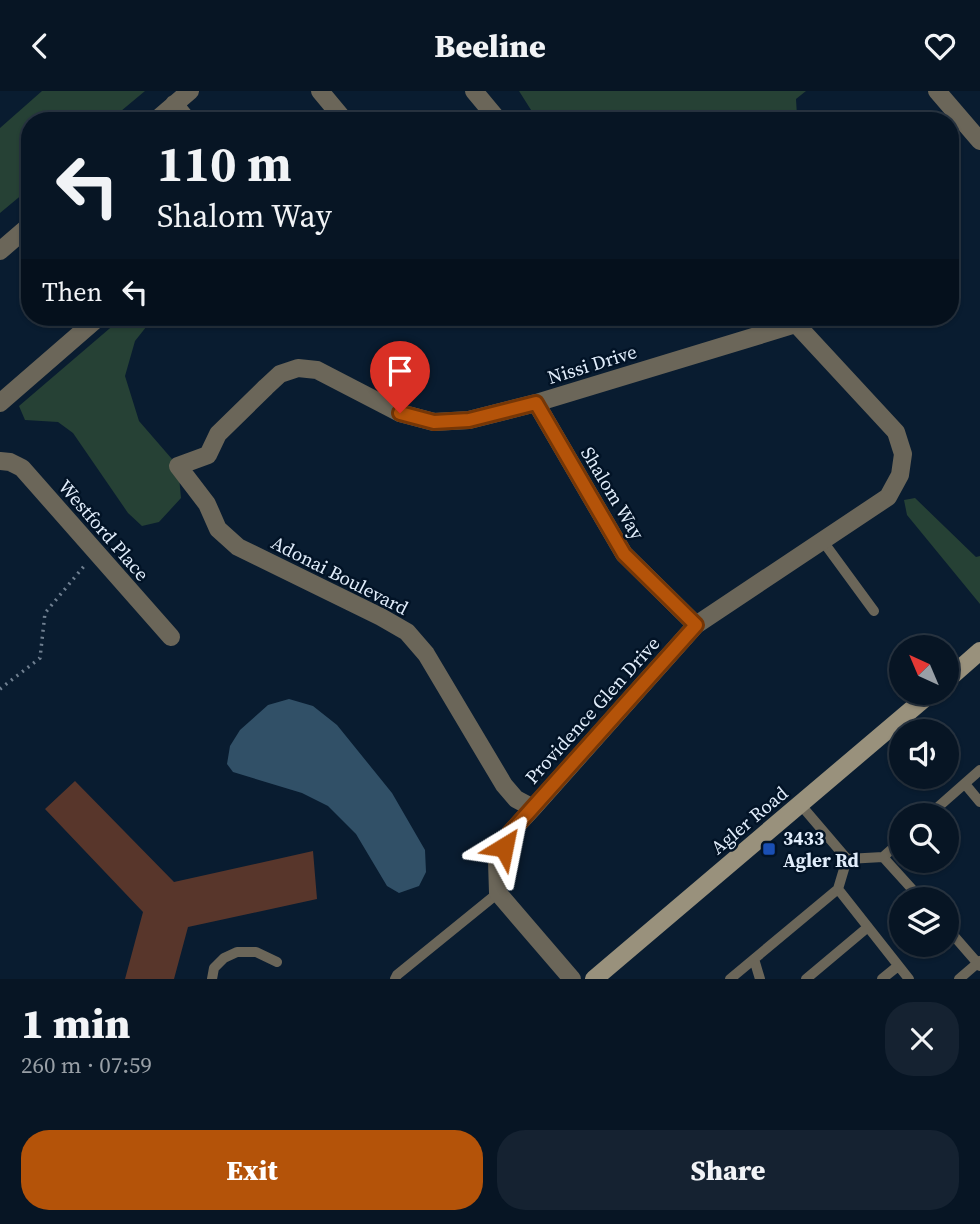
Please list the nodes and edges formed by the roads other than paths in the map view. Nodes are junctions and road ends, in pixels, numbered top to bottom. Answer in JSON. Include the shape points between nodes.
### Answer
{"nodes":[{"id":1,"x":190,"y":91,"type":"edge"},
{"id":2,"x":320,"y":91,"type":"edge"},
{"id":3,"x":474,"y":91,"type":"edge"},
{"id":4,"x":937,"y":91,"type":"edge"},
{"id":5,"x":174,"y":104,"type":"junction"},
{"id":6,"x":165,"y":112,"type":"edge"},
{"id":7,"x":181,"y":112,"type":"edge"},
{"id":8,"x":338,"y":112,"type":"edge"},
{"id":9,"x":492,"y":112,"type":"edge"},
{"id":10,"x":955,"y":112,"type":"edge"},
{"id":11,"x":959,"y":117,"type":"edge"},
{"id":12,"x":980,"y":141,"type":"edge"},
{"id":13,"x":21,"y":233,"type":"edge"},
{"id":14,"x":0,"y":251,"type":"edge"},
{"id":15,"x":89,"y":326,"type":"edge"},
{"id":16,"x":789,"y":326,"type":"edge"},
{"id":17,"x":798,"y":326,"type":"edge"},
{"id":18,"x":0,"y":403,"type":"edge"},
{"id":19,"x":536,"y":403,"type":"junction"},
{"id":20,"x":218,"y":434,"type":"joint"},
{"id":21,"x":0,"y":461,"type":"edge"},
{"id":22,"x":888,"y":497,"type":"joint"},
{"id":23,"x":822,"y":540,"type":"junction"},
{"id":24,"x":874,"y":611,"type":"dead end"},
{"id":25,"x":696,"y":625,"type":"junction"},
{"id":26,"x":170,"y":637,"type":"dead end"},
{"id":27,"x":980,"y":652,"type":"edge"},
{"id":28,"x":959,"y":670,"type":"edge"},
{"id":29,"x":917,"y":705,"type":"edge"},
{"id":30,"x":980,"y":770,"type":"edge"},
{"id":31,"x":965,"y":783,"type":"junction"},
{"id":32,"x":980,"y":802,"type":"edge"},
{"id":33,"x":942,"y":803,"type":"edge"},
{"id":34,"x":800,"y":804,"type":"junction"},
{"id":35,"x":533,"y":808,"type":"junction"},
{"id":36,"x":889,"y":852,"type":"edge"},
{"id":37,"x":883,"y":857,"type":"junction"},
{"id":38,"x":847,"y":859,"type":"junction"},
{"id":39,"x":910,"y":887,"type":"edge"},
{"id":40,"x":838,"y":889,"type":"junction"},
{"id":41,"x":498,"y":893,"type":"junction"},
{"id":42,"x":868,"y":927,"type":"junction"},
{"id":43,"x":959,"y":941,"type":"edge"},
{"id":44,"x":754,"y":958,"type":"junction"},
{"id":45,"x":277,"y":962,"type":"dead end"},
{"id":46,"x":979,"y":963,"type":"edge"},
{"id":47,"x":898,"y":966,"type":"junction"},
{"id":48,"x":212,"y":979,"type":"edge"},
{"id":49,"x":395,"y":979,"type":"edge"},
{"id":50,"x":572,"y":979,"type":"edge"},
{"id":51,"x":594,"y":979,"type":"edge"},
{"id":52,"x":730,"y":979,"type":"edge"},
{"id":53,"x":760,"y":979,"type":"edge"},
{"id":54,"x":806,"y":979,"type":"edge"},
{"id":55,"x":882,"y":979,"type":"edge"},
{"id":56,"x":909,"y":979,"type":"edge"},
{"id":57,"x":959,"y":979,"type":"edge"}],
"edges":[{"from":1,"to":5,"type":"street"},
{"from":2,"to":8,"type":"street"},
{"from":3,"to":9,"type":"street"},
{"from":4,"to":10,"type":"street"},
{"from":5,"to":6,"type":"street"},
{"from":5,"to":7,"type":"street"},
{"from":11,"to":12,"type":"street"},
{"from":13,"to":14,"type":"street"},
{"from":15,"to":18,"type":"street"},
{"from":16,"to":19,"type":"street","name":"Nissi Drive"},
{"from":17,"to":22,"type":"street","name":"Nissi Drive","via":[[896,432],[903,454],[900,475]]},
{"from":19,"to":20,"type":"street","name":"Nissi Drive","via":[[469,420],[434,422],[400,413],[317,370],[298,368],[280,374]]},
{"from":19,"to":25,"type":"street","name":"Shalom Way","via":[[624,554]]},
{"from":20,"to":35,"type":"street","name":"Adonai Boulevard","via":[[208,455],[178,466],[207,504],[218,529],[238,547],[407,632],[426,654],[504,785],[516,799]]},
{"from":21,"to":26,"type":"street","name":"Westford Place","via":[[22,468]]},
{"from":22,"to":23,"type":"street","name":"Providence Glen Drive"},
{"from":23,"to":24,"type":"lane"},
{"from":23,"to":25,"type":"street","name":"Providence Glen Drive"},
{"from":25,"to":35,"type":"street","name":"Providence Glen Drive"},
{"from":27,"to":28,"type":"main road"},
{"from":29,"to":34,"type":"main road","name":"Agler Road"},
{"from":30,"to":31,"type":"lane"},
{"from":31,"to":32,"type":"lane"},
{"from":31,"to":33,"type":"lane"},
{"from":34,"to":38,"type":"lane"},
{"from":34,"to":51,"type":"main road","name":"Agler Road"},
{"from":35,"to":41,"type":"street","name":"Providence Glen Drive","via":[[510,833],[497,861]]},
{"from":36,"to":37,"type":"lane"},
{"from":37,"to":38,"type":"lane"},
{"from":37,"to":39,"type":"lane"},
{"from":38,"to":40,"type":"lane"},
{"from":40,"to":42,"type":"lane"},
{"from":40,"to":44,"type":"lane"},
{"from":41,"to":49,"type":"lane"},
{"from":41,"to":50,"type":"street"},
{"from":42,"to":47,"type":"lane"},
{"from":42,"to":54,"type":"lane"},
{"from":43,"to":46,"type":"lane"},
{"from":44,"to":52,"type":"lane"},
{"from":44,"to":53,"type":"lane"},
{"from":45,"to":48,"type":"lane","via":[[256,951],[237,952],[214,968]]},
{"from":46,"to":57,"type":"lane"},
{"from":47,"to":55,"type":"lane"},
{"from":47,"to":56,"type":"lane"}]}
